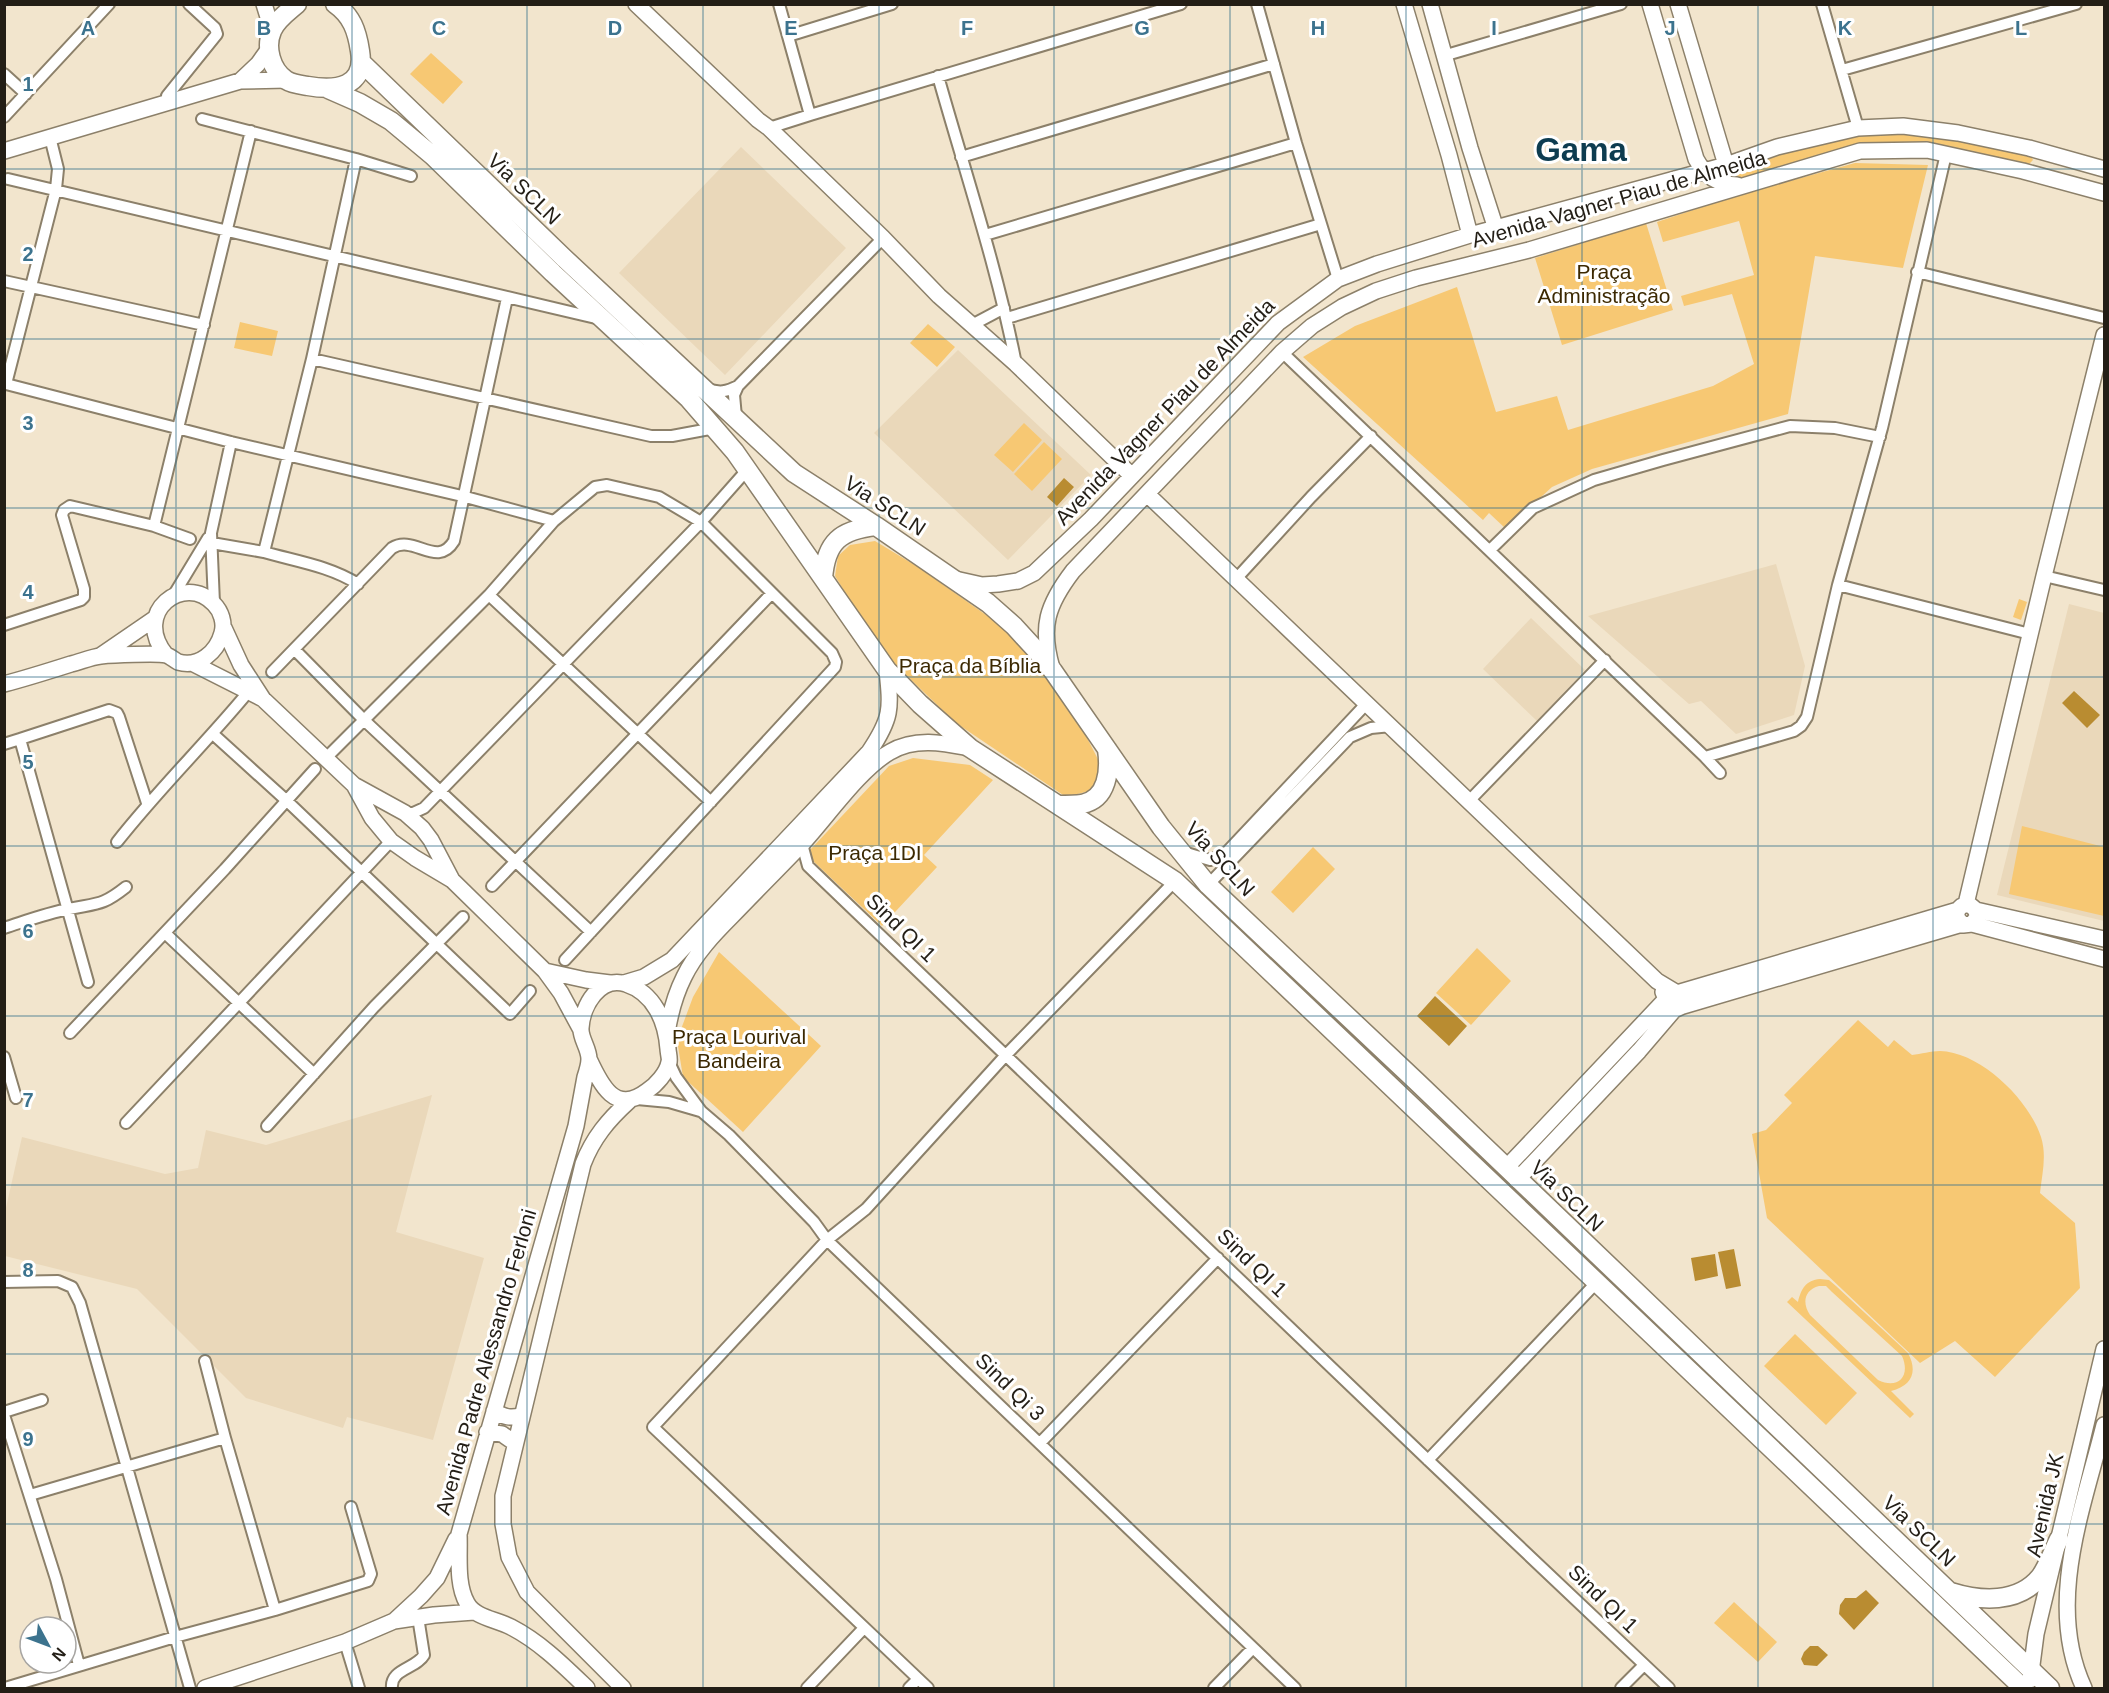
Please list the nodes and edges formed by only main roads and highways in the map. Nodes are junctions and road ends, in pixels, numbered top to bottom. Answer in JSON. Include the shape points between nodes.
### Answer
{"nodes":[{"id":1,"x":264,"y":4,"type":"edge"},
{"id":2,"x":335,"y":4,"type":"edge"},
{"id":3,"x":636,"y":4,"type":"edge"},
{"id":4,"x":1404,"y":4,"type":"edge"},
{"id":5,"x":1430,"y":4,"type":"edge"},
{"id":6,"x":1650,"y":4,"type":"edge"},
{"id":7,"x":1678,"y":4,"type":"edge"},
{"id":8,"x":296,"y":5,"type":"edge"},
{"id":9,"x":350,"y":11,"type":"edge"},
{"id":10,"x":272,"y":30,"type":"junction"},
{"id":11,"x":268,"y":50,"type":"junction"},
{"id":12,"x":362,"y":63,"type":"junction"},
{"id":13,"x":287,"y":80,"type":"junction"},
{"id":14,"x":240,"y":81,"type":"junction"},
{"id":15,"x":328,"y":89,"type":"junction"},
{"id":16,"x":1470,"y":148,"type":"junction"},
{"id":17,"x":2029,"y":148,"type":"junction"},
{"id":18,"x":4,"y":150,"type":"edge"},
{"id":19,"x":1449,"y":155,"type":"junction"},
{"id":20,"x":1726,"y":165,"type":"junction"},
{"id":21,"x":2103,"y":168,"type":"edge"},
{"id":22,"x":1702,"y":171,"type":"junction"},
{"id":23,"x":2023,"y":171,"type":"junction"},
{"id":24,"x":1740,"y":186,"type":"junction"},
{"id":25,"x":2087,"y":189,"type":"junction"},
{"id":26,"x":2104,"y":193,"type":"edge"},
{"id":27,"x":1496,"y":229,"type":"junction"},
{"id":28,"x":1470,"y":235,"type":"junction"},
{"id":29,"x":1446,"y":244,"type":"junction"},
{"id":30,"x":1412,"y":253,"type":"junction"},
{"id":31,"x":564,"y":258,"type":"junction"},
{"id":32,"x":1446,"y":271,"type":"junction"},
{"id":33,"x":553,"y":273,"type":"junction"},
{"id":34,"x":1416,"y":278,"type":"junction"},
{"id":35,"x":2104,"y":335,"type":"edge"},
{"id":36,"x":1164,"y":443,"type":"junction"},
{"id":37,"x":1179,"y":461,"type":"junction"},
{"id":38,"x":1131,"y":475,"type":"junction"},
{"id":39,"x":1148,"y":495,"type":"junction"},
{"id":40,"x":1091,"y":519,"type":"junction"},
{"id":41,"x":876,"y":526,"type":"junction"},
{"id":42,"x":1110,"y":534,"type":"junction"},
{"id":43,"x":823,"y":578,"type":"junction"},
{"id":44,"x":954,"y":579,"type":"junction"},
{"id":45,"x":154,"y":619,"type":"junction"},
{"id":46,"x":224,"y":628,"type":"junction"},
{"id":47,"x":166,"y":655,"type":"junction"},
{"id":48,"x":100,"y":656,"type":"junction"},
{"id":49,"x":192,"y":663,"type":"junction"},
{"id":50,"x":887,"y":670,"type":"junction"},
{"id":51,"x":1053,"y":671,"type":"junction"},
{"id":52,"x":4,"y":684,"type":"edge"},
{"id":53,"x":263,"y":699,"type":"junction"},
{"id":54,"x":970,"y":748,"type":"junction"},
{"id":55,"x":1107,"y":749,"type":"junction"},
{"id":56,"x":354,"y":785,"type":"junction"},
{"id":57,"x":389,"y":803,"type":"junction"},
{"id":58,"x":1058,"y":805,"type":"junction"},
{"id":59,"x":372,"y":818,"type":"junction"},
{"id":60,"x":426,"y":834,"type":"junction"},
{"id":61,"x":415,"y":858,"type":"junction"},
{"id":62,"x":452,"y":880,"type":"junction"},
{"id":63,"x":1967,"y":914,"type":"junction"},
{"id":64,"x":2104,"y":939,"type":"edge"},
{"id":65,"x":2104,"y":959,"type":"edge"},
{"id":66,"x":545,"y":971,"type":"junction"},
{"id":67,"x":617,"y":983,"type":"junction"},
{"id":68,"x":1675,"y":1002,"type":"junction"},
{"id":69,"x":581,"y":1030,"type":"junction"},
{"id":70,"x":667,"y":1033,"type":"junction"},
{"id":71,"x":589,"y":1059,"type":"junction"},
{"id":72,"x":1587,"y":1081,"type":"junction"},
{"id":73,"x":1599,"y":1093,"type":"junction"},
{"id":74,"x":633,"y":1100,"type":"junction"},
{"id":75,"x":1470,"y":1134,"type":"junction"},
{"id":76,"x":1456,"y":1148,"type":"junction"},
{"id":77,"x":1487,"y":1150,"type":"junction"},
{"id":78,"x":1474,"y":1165,"type":"junction"},
{"id":79,"x":1512,"y":1174,"type":"junction"},
{"id":80,"x":2104,"y":1349,"type":"edge"},
{"id":81,"x":494,"y":1411,"type":"junction"},
{"id":82,"x":2097,"y":1412,"type":"edge"},
{"id":83,"x":522,"y":1415,"type":"junction"},
{"id":84,"x":1779,"y":1428,"type":"junction"},
{"id":85,"x":487,"y":1432,"type":"junction"},
{"id":86,"x":2103,"y":1432,"type":"edge"},
{"id":87,"x":2083,"y":1435,"type":"junction"},
{"id":88,"x":515,"y":1443,"type":"junction"},
{"id":89,"x":1766,"y":1443,"type":"junction"},
{"id":90,"x":1803,"y":1451,"type":"junction"},
{"id":91,"x":1788,"y":1465,"type":"junction"},
{"id":92,"x":459,"y":1534,"type":"junction"},
{"id":93,"x":2059,"y":1539,"type":"junction"},
{"id":94,"x":1951,"y":1592,"type":"junction"},
{"id":95,"x":474,"y":1612,"type":"junction"},
{"id":96,"x":394,"y":1621,"type":"junction"},
{"id":97,"x":584,"y":1650,"type":"junction"},
{"id":98,"x":596,"y":1662,"type":"junction"},
{"id":99,"x":564,"y":1666,"type":"junction"},
{"id":100,"x":2032,"y":1670,"type":"junction"},
{"id":101,"x":583,"y":1685,"type":"edge"},
{"id":102,"x":205,"y":1689,"type":"edge"},
{"id":103,"x":623,"y":1689,"type":"edge"},
{"id":104,"x":2025,"y":1689,"type":"edge"},
{"id":105,"x":2050,"y":1689,"type":"edge"},
{"id":106,"x":2084,"y":1689,"type":"edge"}],
"edges":[{"from":1,"to":10,"type":"main road"},
{"from":2,"to":9,"type":"main road"},
{"from":3,"to":38,"type":"main road"},
{"from":4,"to":19,"type":"main road"},
{"from":5,"to":16,"type":"main road"},
{"from":6,"to":22,"type":"main road"},
{"from":7,"to":20,"type":"main road"},
{"from":8,"to":10,"type":"main road"},
{"from":9,"to":12,"type":"main road"},
{"from":10,"to":11,"type":"main road"},
{"from":11,"to":13,"type":"main road","via":[[275,68]]},
{"from":11,"to":14,"type":"main road"},
{"from":12,"to":15,"type":"main road","via":[[353,80]]},
{"from":12,"to":31,"type":"main road","name":"Via SCLN"},
{"from":13,"to":14,"type":"main road"},
{"from":13,"to":15,"type":"main road","name":"Via SCLN"},
{"from":14,"to":18,"type":"main road"},
{"from":15,"to":33,"type":"main road","name":"Via SCLN","via":[[391,121],[433,156]]},
{"from":16,"to":19,"type":"main road","via":[[1461,157]]},
{"from":16,"to":27,"type":"main road"},
{"from":17,"to":20,"type":"main road","name":"Avenida Vagner Piau de Almeida","via":[[1903,126],[1858,128],[1777,147]]},
{"from":17,"to":21,"type":"main road","name":"Avenida Vagner Piau de Almeida"},
{"from":17,"to":23,"type":"main road","via":[[2038,159],[2037,164]]},
{"from":19,"to":28,"type":"main road"},
{"from":20,"to":22,"type":"main road","name":"Avenida Vagner Piau de Almeida"},
{"from":21,"to":25,"type":"main road","via":[[2086,173],[2083,183]]},
{"from":22,"to":24,"type":"main road","via":[[1722,184]]},
{"from":22,"to":27,"type":"main road","name":"Avenida Vagner Piau de Almeida"},
{"from":23,"to":24,"type":"main road","name":"Avenida Vagner Piau de Almeida","via":[[1927,150],[1900,149],[1860,152]]},
{"from":23,"to":25,"type":"main road","name":"Avenida Vagner Piau de Almeida"},
{"from":24,"to":32,"type":"main road","name":"Avenida Vagner Piau de Almeida"},
{"from":25,"to":26,"type":"main road","name":"Avenida Vagner Piau de Almeida"},
{"from":27,"to":28,"type":"main road","name":"Avenida Vagner Piau de Almeida"},
{"from":28,"to":29,"type":"main road","name":"Avenida Vagner Piau de Almeida"},
{"from":29,"to":30,"type":"main road","name":"Avenida Vagner Piau de Almeida"},
{"from":29,"to":32,"type":"main road","via":[[1436,258],[1439,269]]},
{"from":30,"to":34,"type":"main road","via":[[1424,264]]},
{"from":30,"to":36,"type":"main road","name":"Avenida Vagner Piau de Almeida","via":[[1338,279],[1278,322]]},
{"from":31,"to":33,"type":"main road"},
{"from":31,"to":41,"type":"main road","name":"Via SCLN","via":[[794,473]]},
{"from":32,"to":34,"type":"main road","name":"Avenida Vagner Piau de Almeida"},
{"from":33,"to":43,"type":"main road","name":"Via SCLN","via":[[715,428]]},
{"from":34,"to":37,"type":"main road","name":"Avenida Vagner Piau de Almeida","via":[[1376,291],[1312,326],[1282,352]]},
{"from":35,"to":63,"type":"main road","via":[[2030,634]]},
{"from":36,"to":37,"type":"main road","via":[[1174,439],[1185,444]]},
{"from":36,"to":38,"type":"main road","name":"Avenida Vagner Piau de Almeida"},
{"from":37,"to":39,"type":"main road","name":"Avenida Vagner Piau de Almeida"},
{"from":38,"to":40,"type":"main road","name":"Avenida Vagner Piau de Almeida"},
{"from":39,"to":42,"type":"main road","name":"Avenida Vagner Piau de Almeida"},
{"from":39,"to":68,"type":"main road"},
{"from":40,"to":42,"type":"main road","via":[[1100,533]]},
{"from":40,"to":44,"type":"main road","name":"Avenida Vagner Piau de Almeida","via":[[1034,573],[1018,581],[982,585]]},
{"from":41,"to":43,"type":"main road","via":[[857,528],[840,536],[828,550]]},
{"from":41,"to":44,"type":"main road","name":"Via SCLN"},
{"from":42,"to":51,"type":"main road","name":"Avenida Vagner Piau de Almeida","via":[[1073,571],[1050,608],[1045,637]]},
{"from":43,"to":50,"type":"main road","name":"Via SCLN"},
{"from":44,"to":51,"type":"main road","name":"Via SCLN","via":[[1014,626]]},
{"from":45,"to":46,"type":"main road","via":[[161,605],[188,592],[214,603]]},
{"from":45,"to":47,"type":"main road","via":[[155,639]]},
{"from":45,"to":48,"type":"main road"},
{"from":46,"to":49,"type":"main road","via":[[214,651]]},
{"from":46,"to":53,"type":"main road"},
{"from":47,"to":48,"type":"main road"},
{"from":47,"to":49,"type":"main road","via":[[178,662]]},
{"from":48,"to":52,"type":"main road"},
{"from":49,"to":53,"type":"main road"},
{"from":50,"to":54,"type":"main road","name":"Via SCLN"},
{"from":50,"to":67,"type":"main road","via":[[889,718],[869,752],[672,960],[644,977]]},
{"from":51,"to":55,"type":"main road","name":"Via SCLN"},
{"from":53,"to":56,"type":"main road","via":[[320,764]]},
{"from":54,"to":58,"type":"main road","name":"Via SCLN"},
{"from":54,"to":70,"type":"main road","via":[[923,742],[891,751],[871,766],[708,941],[684,975],[672,1005]]},
{"from":55,"to":58,"type":"main road","via":[[1107,780],[1101,792],[1083,803]]},
{"from":55,"to":75,"type":"main road","name":"Via SCLN","via":[[1161,827],[1208,885]]},
{"from":56,"to":57,"type":"main road"},
{"from":56,"to":59,"type":"main road"},
{"from":57,"to":59,"type":"main road"},
{"from":57,"to":60,"type":"main road"},
{"from":58,"to":76,"type":"main road","name":"Via SCLN","via":[[1175,880]]},
{"from":59,"to":61,"type":"main road","via":[[391,841]]},
{"from":60,"to":61,"type":"main road","via":[[428,851]]},
{"from":60,"to":62,"type":"main road"},
{"from":61,"to":62,"type":"main road"},
{"from":62,"to":66,"type":"main road"},
{"from":63,"to":64,"type":"main road"},
{"from":63,"to":65,"type":"main road"},
{"from":63,"to":68,"type":"main road"},
{"from":66,"to":67,"type":"main road"},
{"from":66,"to":69,"type":"main road"},
{"from":67,"to":69,"type":"main road","via":[[595,993],[585,1006]]},
{"from":67,"to":70,"type":"main road","via":[[644,992],[658,1010]]},
{"from":68,"to":72,"type":"main road"},
{"from":68,"to":73,"type":"main road","via":[[1639,1051]]},
{"from":69,"to":71,"type":"main road"},
{"from":70,"to":74,"type":"main road","via":[[669,1062],[652,1088]]},
{"from":71,"to":74,"type":"main road","via":[[602,1087],[618,1098]]},
{"from":71,"to":81,"type":"main road","name":"Avenida Padre Alessandro Ferloni","via":[[576,1126]]},
{"from":72,"to":73,"type":"main road","via":[[1589,1089]]},
{"from":72,"to":79,"type":"main road"},
{"from":73,"to":79,"type":"main road"},
{"from":74,"to":83,"type":"main road","name":"Avenida Padre Alessandro Ferloni","via":[[599,1131],[583,1164]]},
{"from":75,"to":76,"type":"main road","via":[[1465,1144]]},
{"from":75,"to":77,"type":"main road","name":"Via SCLN"},
{"from":76,"to":78,"type":"main road","name":"Via SCLN"},
{"from":77,"to":78,"type":"main road","via":[[1477,1156]]},
{"from":77,"to":79,"type":"main road","name":"Via SCLN"},
{"from":78,"to":89,"type":"main road","name":"Via SCLN"},
{"from":79,"to":84,"type":"main road","name":"Via SCLN"},
{"from":80,"to":82,"type":"main road","name":"Avenida JK"},
{"from":81,"to":83,"type":"main road","via":[[512,1418]]},
{"from":81,"to":85,"type":"main road","name":"Avenida Padre Alessandro Ferloni"},
{"from":82,"to":87,"type":"main road","name":"Avenida JK"},
{"from":83,"to":88,"type":"main road","name":"Avenida Padre Alessandro Ferloni"},
{"from":84,"to":89,"type":"main road","via":[[1775,1439]]},
{"from":84,"to":90,"type":"main road","name":"Via SCLN"},
{"from":85,"to":88,"type":"main road","via":[[502,1434]]},
{"from":85,"to":92,"type":"main road","name":"Avenida Padre Alessandro Ferloni"},
{"from":86,"to":87,"type":"main road"},
{"from":86,"to":106,"type":"main road","name":"Avenida JK","via":[[2073,1553],[2067,1599],[2072,1644]]},
{"from":87,"to":93,"type":"main road","name":"Avenida JK"},
{"from":88,"to":97,"type":"main road","name":"Avenida Padre Alessandro Ferloni","via":[[503,1496],[502,1524],[509,1557],[527,1592]]},
{"from":89,"to":91,"type":"main road","name":"Via SCLN"},
{"from":90,"to":91,"type":"main road"},
{"from":90,"to":94,"type":"main road","name":"Via SCLN"},
{"from":91,"to":104,"type":"main road","name":"Via SCLN"},
{"from":92,"to":95,"type":"main road","name":"Avenida Padre Alessandro Ferloni","via":[[462,1591]]},
{"from":92,"to":96,"type":"main road","via":[[437,1578]]},
{"from":93,"to":94,"type":"main road","via":[[2041,1575],[2024,1590],[1989,1600]]},
{"from":93,"to":100,"type":"main road","name":"Avenida JK","via":[[2036,1634]]},
{"from":94,"to":100,"type":"main road","name":"Via SCLN"},
{"from":95,"to":96,"type":"main road"},
{"from":95,"to":99,"type":"main road","via":[[531,1638]]},
{"from":96,"to":102,"type":"main road","via":[[345,1642]]},
{"from":97,"to":98,"type":"main road","name":"Avenida Padre Alessandro Ferloni"},
{"from":97,"to":99,"type":"main road","via":[[574,1664]]},
{"from":98,"to":101,"type":"main road","via":[[585,1669]]},
{"from":98,"to":103,"type":"main road","name":"Avenida Padre Alessandro Ferloni"},
{"from":99,"to":101,"type":"main road"},
{"from":100,"to":104,"type":"main road","name":"Avenida JK"},
{"from":100,"to":105,"type":"main road","name":"Via SCLN"}]}
